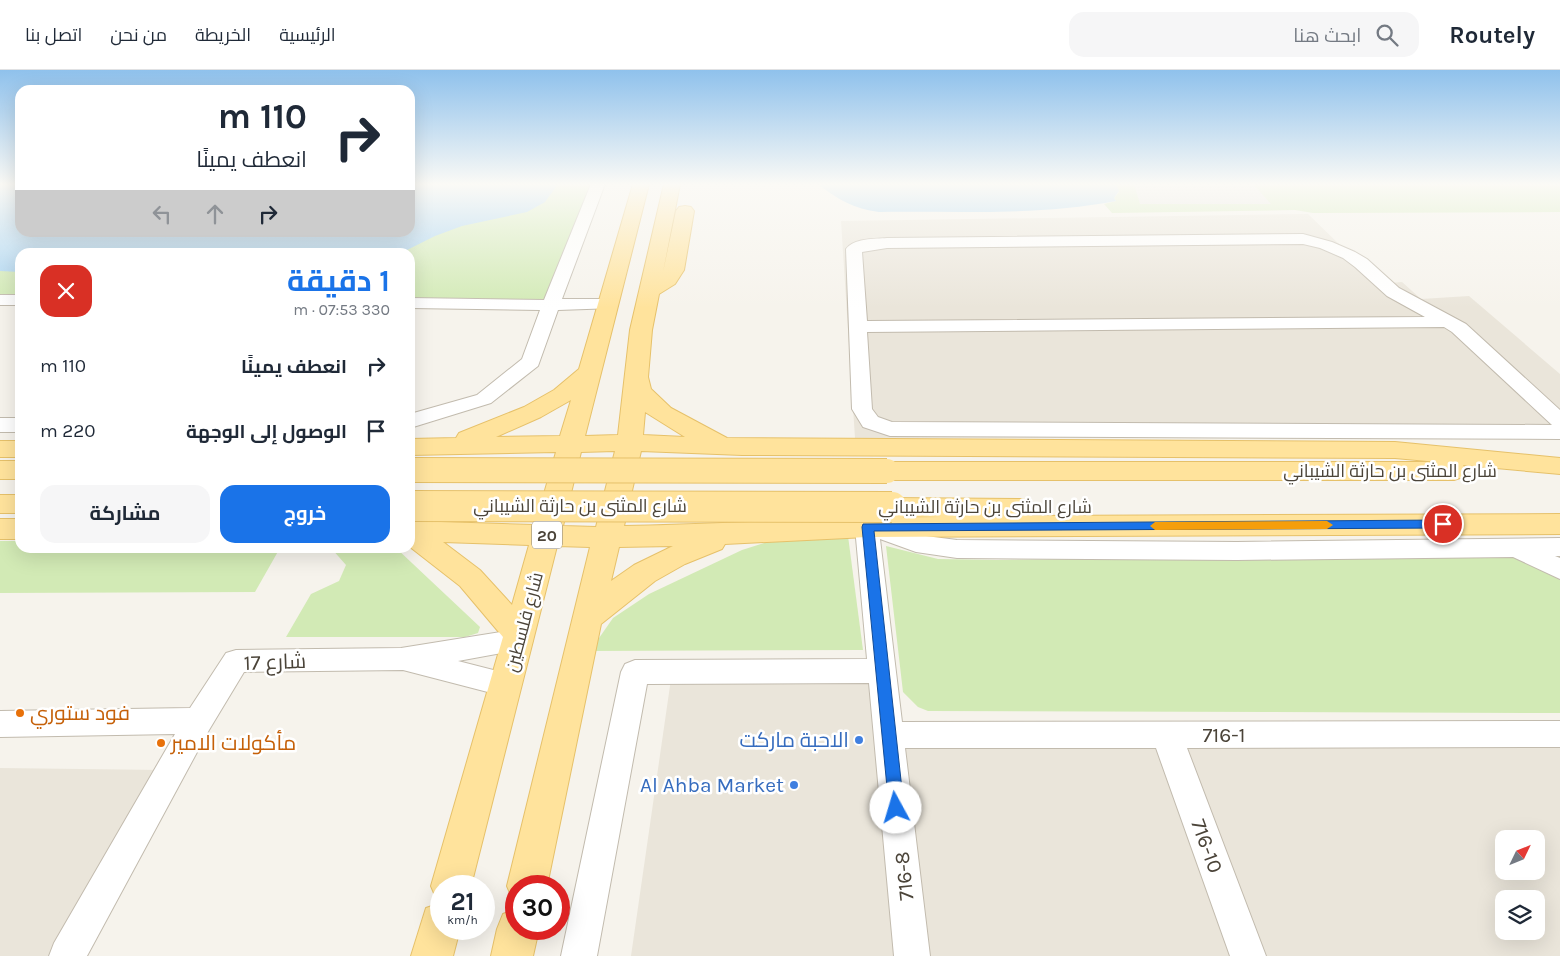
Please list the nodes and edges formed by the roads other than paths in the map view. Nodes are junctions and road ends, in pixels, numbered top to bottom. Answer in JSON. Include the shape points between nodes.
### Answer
{"nodes":[{"id":1,"x":582,"y":225,"type":"edge"},
{"id":2,"x":630,"y":225,"type":"edge"},
{"id":3,"x":663,"y":225,"type":"edge"},
{"id":4,"x":682,"y":225,"type":"edge"},
{"id":5,"x":649,"y":292,"type":"junction"},
{"id":6,"x":0,"y":300,"type":"edge"},
{"id":7,"x":15,"y":300,"type":"edge"},
{"id":8,"x":415,"y":303,"type":"edge"},
{"id":9,"x":551,"y":305,"type":"junction"},
{"id":10,"x":605,"y":316,"type":"junction"},
{"id":11,"x":1449,"y":322,"type":"junction"},
{"id":12,"x":858,"y":327,"type":"junction"},
{"id":13,"x":641,"y":330,"type":"junction"},
{"id":14,"x":590,"y":372,"type":"junction"},
{"id":15,"x":636,"y":374,"type":"junction"},
{"id":16,"x":415,"y":420,"type":"edge"},
{"id":17,"x":1560,"y":421,"type":"edge"},
{"id":18,"x":0,"y":425,"type":"edge"},
{"id":19,"x":15,"y":425,"type":"edge"},
{"id":20,"x":1560,"y":432,"type":"edge"},
{"id":21,"x":630,"y":443,"type":"junction"},
{"id":22,"x":571,"y":444,"type":"junction"},
{"id":23,"x":725,"y":446,"type":"junction"},
{"id":24,"x":415,"y":447,"type":"edge"},
{"id":25,"x":447,"y":447,"type":"junction"},
{"id":26,"x":0,"y":449,"type":"edge"},
{"id":27,"x":15,"y":449,"type":"edge"},
{"id":28,"x":1560,"y":466,"type":"edge"},
{"id":29,"x":0,"y":470,"type":"edge"},
{"id":30,"x":15,"y":470,"type":"edge"},
{"id":31,"x":415,"y":470,"type":"edge"},
{"id":32,"x":1560,"y":472,"type":"edge"},
{"id":33,"x":0,"y":504,"type":"edge"},
{"id":34,"x":15,"y":504,"type":"edge"},
{"id":35,"x":415,"y":506,"type":"edge"},
{"id":36,"x":1560,"y":509,"type":"edge"},
{"id":37,"x":879,"y":521,"type":"junction"},
{"id":38,"x":1560,"y":524,"type":"edge"},
{"id":39,"x":0,"y":529,"type":"edge"},
{"id":40,"x":15,"y":529,"type":"edge"},
{"id":41,"x":415,"y":532,"type":"edge"},
{"id":42,"x":738,"y":534,"type":"junction"},
{"id":43,"x":415,"y":536,"type":"edge"},
{"id":44,"x":546,"y":536,"type":"junction"},
{"id":45,"x":606,"y":537,"type":"junction"},
{"id":46,"x":1560,"y":547,"type":"edge"},
{"id":47,"x":1515,"y":549,"type":"junction"},
{"id":48,"x":1560,"y":570,"type":"edge"},
{"id":49,"x":587,"y":619,"type":"junction"},
{"id":50,"x":520,"y":638,"type":"junction"},
{"id":51,"x":401,"y":659,"type":"junction"},
{"id":52,"x":882,"y":671,"type":"junction"},
{"id":53,"x":507,"y":686,"type":"junction"},
{"id":54,"x":198,"y":721,"type":"junction"},
{"id":55,"x":0,"y":724,"type":"edge"},
{"id":56,"x":1560,"y":734,"type":"edge"},
{"id":57,"x":889,"y":735,"type":"junction"},
{"id":58,"x":1167,"y":735,"type":"junction"},
{"id":59,"x":454,"y":875,"type":"edge"},
{"id":60,"x":529,"y":875,"type":"edge"},
{"id":61,"x":436,"y":940,"type":"edge"},
{"id":62,"x":516,"y":940,"type":"edge"},
{"id":63,"x":67,"y":956,"type":"edge"},
{"id":64,"x":432,"y":956,"type":"edge"},
{"id":65,"x":512,"y":956,"type":"edge"},
{"id":66,"x":580,"y":956,"type":"edge"},
{"id":67,"x":912,"y":956,"type":"edge"},
{"id":68,"x":1248,"y":956,"type":"edge"}],
"edges":[{"from":1,"to":9,"type":"street"},
{"from":2,"to":10,"type":"main road","name":"شارع فلسطين","number":"20"},
{"from":3,"to":5,"type":"main road"},
{"from":4,"to":5,"type":"main road","via":[[674,270],[668,280]]},
{"from":5,"to":13,"type":"main road"},
{"from":6,"to":7,"type":"street"},
{"from":8,"to":9,"type":"street"},
{"from":9,"to":10,"type":"street"},
{"from":9,"to":16,"type":"street","via":[[531,362],[484,399]]},
{"from":10,"to":13,"type":"main road","via":[[610,336],[632,336]]},
{"from":10,"to":14,"type":"main road","name":"شارع فلسطين","number":"20"},
{"from":11,"to":12,"type":"street"},
{"from":11,"to":12,"type":"street","via":[[1393,292],[1349,255],[1304,239],[1284,239],[865,245],[854,250]]},
{"from":11,"to":17,"type":"street"},
{"from":12,"to":20,"type":"street","via":[[862,409],[870,422],[890,429]]},
{"from":13,"to":15,"type":"main road"},
{"from":14,"to":22,"type":"main road","name":"شارع فلسطين","number":"20"},
{"from":14,"to":25,"type":"main road","via":[[575,387],[531,414]]},
{"from":15,"to":21,"type":"main road"},
{"from":15,"to":23,"type":"main road","via":[[640,390],[650,403],[685,426]]},
{"from":18,"to":19,"type":"street"},
{"from":21,"to":22,"type":"main road"},
{"from":21,"to":23,"type":"main road"},
{"from":21,"to":45,"type":"main road"},
{"from":22,"to":25,"type":"main road"},
{"from":22,"to":44,"type":"main road","name":"شارع فلسطين","number":"20"},
{"from":23,"to":28,"type":"main road","via":[[1395,450]]},
{"from":24,"to":25,"type":"main road"},
{"from":26,"to":27,"type":"main road"},
{"from":29,"to":30,"type":"main road"},
{"from":31,"to":32,"type":"main road","name":"شارع المثنى بن حارثة الشيباني","bridge":true},
{"from":33,"to":34,"type":"main road"},
{"from":35,"to":37,"type":"main road","name":"شارع المثنى بن حارثة الشيباني","bridge":true},
{"from":36,"to":37,"type":"main road","name":"شارع المثنى بن حارثة الشيباني"},
{"from":37,"to":38,"type":"main road"},
{"from":37,"to":42,"type":"main road"},
{"from":37,"to":47,"type":"street","via":[[895,537],[943,548]]},
{"from":37,"to":52,"type":"street","name":"716-8"},
{"from":39,"to":40,"type":"main road"},
{"from":41,"to":44,"type":"main road"},
{"from":42,"to":45,"type":"main road"},
{"from":42,"to":49,"type":"main road","via":[[686,551],[639,575]]},
{"from":43,"to":50,"type":"main road","via":[[470,578]]},
{"from":44,"to":45,"type":"main road"},
{"from":44,"to":50,"type":"main road","name":"شارع فلسطين","number":"20"},
{"from":45,"to":49,"type":"main road"},
{"from":46,"to":47,"type":"street"},
{"from":47,"to":48,"type":"street"},
{"from":49,"to":60,"type":"main road"},
{"from":50,"to":51,"type":"street","name":"شارع 17"},
{"from":50,"to":53,"type":"main road","name":"شارع فلسطين","number":"20"},
{"from":51,"to":53,"type":"street","name":"شارع 17"},
{"from":51,"to":54,"type":"street","name":"شارع 17","via":[[236,661]]},
{"from":52,"to":57,"type":"street","name":"716-8"},
{"from":52,"to":66,"type":"street","via":[[635,672]]},
{"from":53,"to":59,"type":"main road","name":"شارع فلسطين","number":"20"},
{"from":54,"to":55,"type":"street"},
{"from":54,"to":63,"type":"street"},
{"from":56,"to":58,"type":"street","name":"716-1"},
{"from":57,"to":58,"type":"street","name":"716-1"},
{"from":57,"to":67,"type":"street","name":"716-8"},
{"from":58,"to":68,"type":"street","name":"716-10"},
{"from":61,"to":64,"type":"main road"},
{"from":62,"to":65,"type":"main road"}]}
